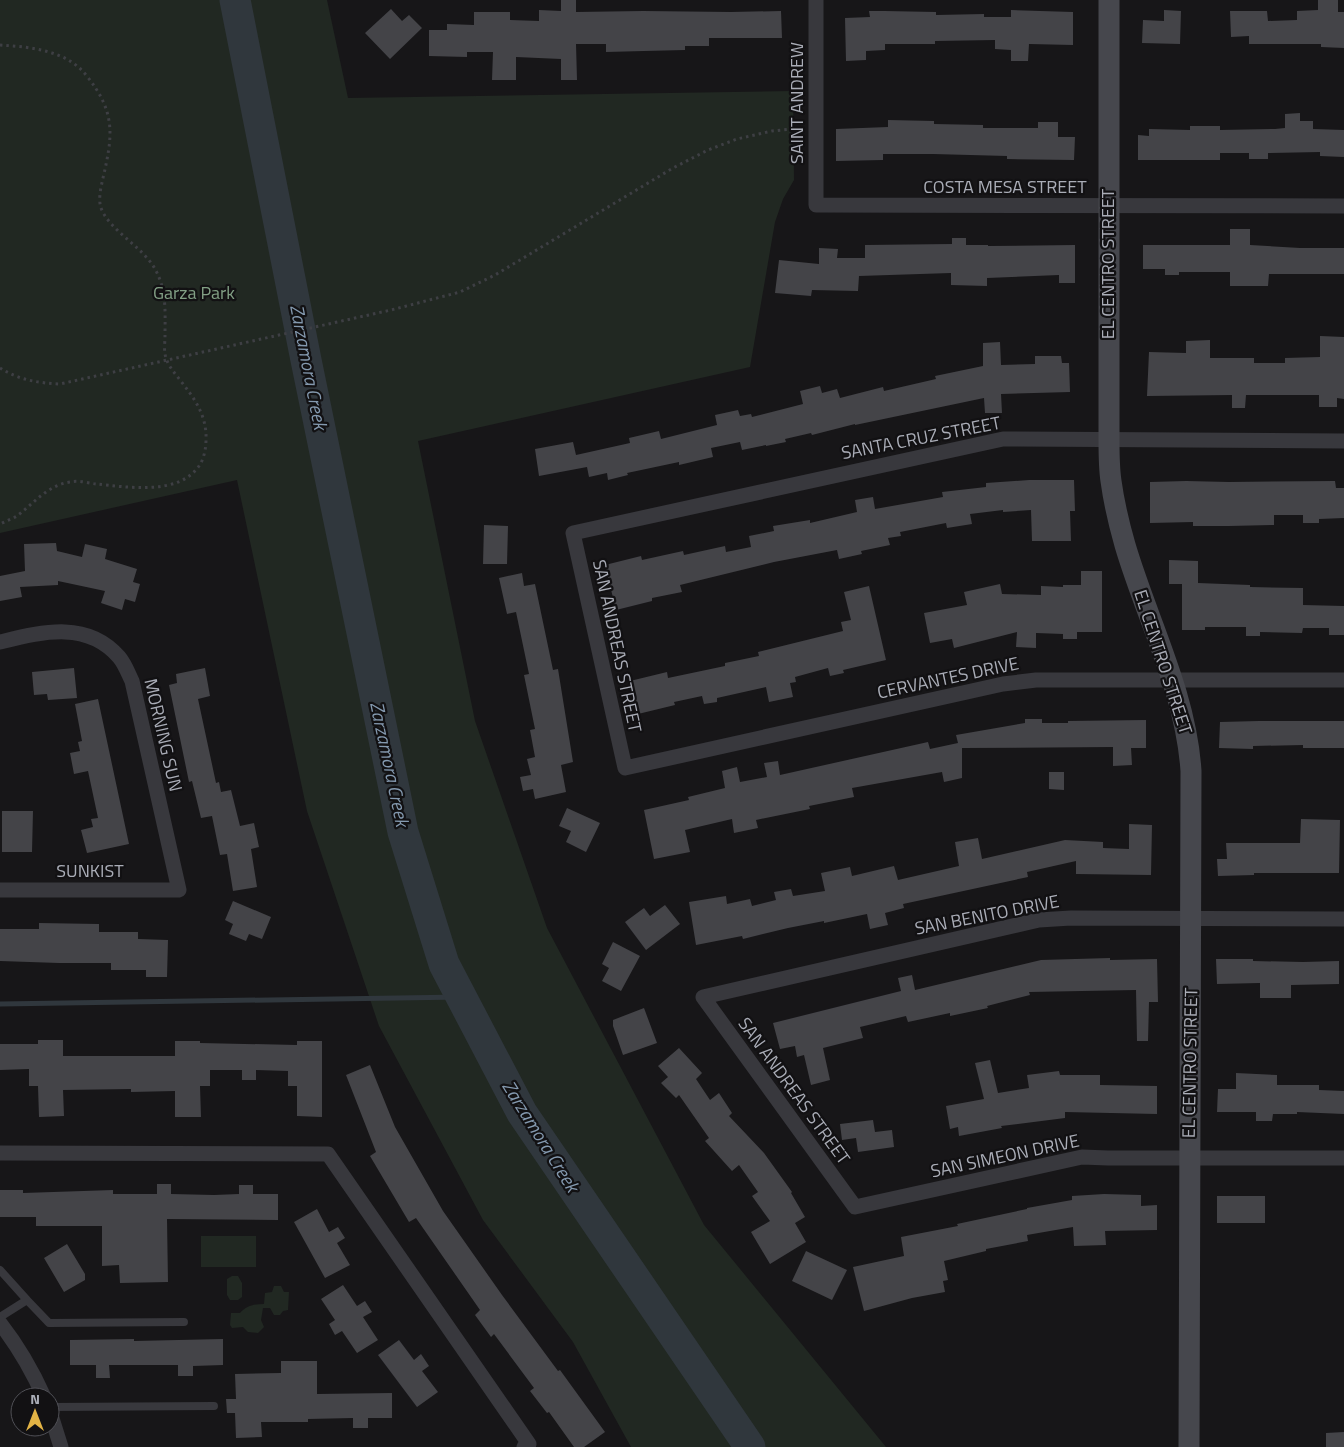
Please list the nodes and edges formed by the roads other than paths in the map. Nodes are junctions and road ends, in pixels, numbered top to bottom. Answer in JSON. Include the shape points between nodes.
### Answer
{"nodes":[{"id":1,"x":816,"y":0,"type":"edge"},
{"id":2,"x":1109,"y":0,"type":"edge"},
{"id":3,"x":816,"y":205,"type":"joint"},
{"id":4,"x":1108,"y":206,"type":"junction"},
{"id":5,"x":1344,"y":206,"type":"edge"},
{"id":6,"x":1109,"y":440,"type":"junction"},
{"id":7,"x":1344,"y":441,"type":"edge"},
{"id":8,"x":573,"y":533,"type":"joint"},
{"id":9,"x":0,"y":642,"type":"edge"},
{"id":10,"x":1344,"y":680,"type":"edge"},
{"id":11,"x":1172,"y":681,"type":"junction"},
{"id":12,"x":625,"y":768,"type":"joint"},
{"id":13,"x":0,"y":890,"type":"edge"},
{"id":14,"x":179,"y":890,"type":"joint"},
{"id":15,"x":1192,"y":919,"type":"junction"},
{"id":16,"x":1344,"y":919,"type":"edge"},
{"id":17,"x":703,"y":997,"type":"joint"},
{"id":18,"x":0,"y":1153,"type":"edge"},
{"id":19,"x":1189,"y":1158,"type":"junction"},
{"id":20,"x":1344,"y":1158,"type":"edge"},
{"id":21,"x":855,"y":1207,"type":"joint"},
{"id":22,"x":0,"y":1270,"type":"edge"},
{"id":23,"x":27,"y":1300,"type":"junction"},
{"id":24,"x":0,"y":1317,"type":"edge"},
{"id":25,"x":184,"y":1322,"type":"dead end"},
{"id":26,"x":0,"y":1323,"type":"edge"},
{"id":27,"x":40,"y":1387,"type":"edge"},
{"id":28,"x":60,"y":1406,"type":"edge"},
{"id":29,"x":214,"y":1406,"type":"dead end"},
{"id":30,"x":524,"y":1447,"type":"edge"},
{"id":31,"x":1189,"y":1447,"type":"edge"}],
"edges":[{"from":1,"to":3,"type":"street","name":"SAINT ANDREW"},
{"from":2,"to":4,"type":"street","name":"EL CENTRO STREET"},
{"from":3,"to":4,"type":"street","name":"COSTA MESA STREET"},
{"from":4,"to":5,"type":"street","name":"COSTA MESA STREET"},
{"from":4,"to":6,"type":"street","name":"EL CENTRO STREET"},
{"from":6,"to":7,"type":"street","name":"SANTA CRUZ STREET"},
{"from":6,"to":8,"type":"street","name":"SANTA CRUZ STREET","via":[[1003,439]]},
{"from":6,"to":11,"type":"street","name":"EL CENTRO STREET","via":[[1111,480],[1124,538]]},
{"from":8,"to":12,"type":"street","name":"SAN ANDREAS STREET"},
{"from":9,"to":14,"type":"street","name":"MORNING SUN","via":[[39,633],[80,634],[106,644],[120,659],[132,681]]},
{"from":10,"to":11,"type":"street","name":"CERVANTES DRIVE"},
{"from":11,"to":12,"type":"street","name":"CERVANTES DRIVE","via":[[1036,680],[1003,684]]},
{"from":11,"to":15,"type":"street","name":"EL CENTRO STREET","via":[[1190,746]]},
{"from":13,"to":14,"type":"street","name":"SUNKIST"},
{"from":15,"to":16,"type":"street","name":"SAN BENITO DRIVE"},
{"from":15,"to":17,"type":"street","name":"SAN BENITO DRIVE","via":[[1039,920]]},
{"from":15,"to":19,"type":"street","name":"EL CENTRO STREET"},
{"from":17,"to":21,"type":"street","name":"SAN ANDREAS STREET"},
{"from":18,"to":30,"type":"street","via":[[328,1154],[529,1444]]},
{"from":19,"to":20,"type":"street","name":"SAN SIMEON DRIVE"},
{"from":19,"to":21,"type":"street","name":"SAN SIMEON DRIVE","via":[[1082,1157]]},
{"from":19,"to":31,"type":"street","name":"EL CENTRO STREET"},
{"from":22,"to":23,"type":"lane"},
{"from":23,"to":24,"type":"lane"},
{"from":23,"to":25,"type":"lane","via":[[49,1323]]},
{"from":26,"to":27,"type":"street","via":[[17,1345]]},
{"from":28,"to":29,"type":"lane"}]}
